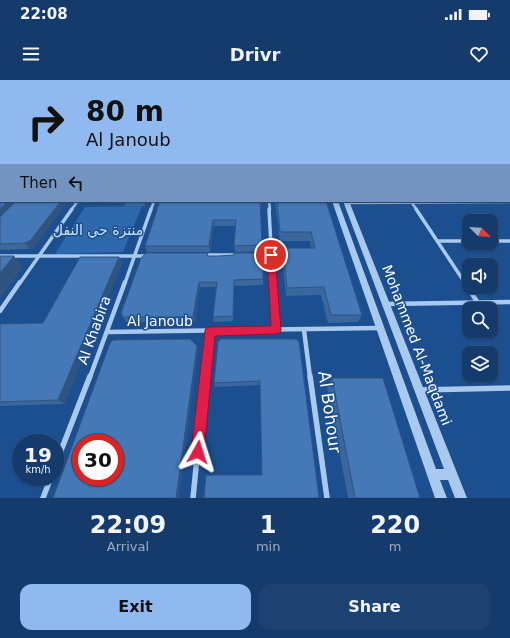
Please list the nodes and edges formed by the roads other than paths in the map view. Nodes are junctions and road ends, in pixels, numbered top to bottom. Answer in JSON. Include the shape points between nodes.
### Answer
{"nodes":[{"id":1,"x":77,"y":202,"type":"edge"},
{"id":2,"x":154,"y":202,"type":"edge"},
{"id":3,"x":269,"y":202,"type":"edge"},
{"id":4,"x":335,"y":202,"type":"edge"},
{"id":5,"x":347,"y":202,"type":"edge"},
{"id":6,"x":463,"y":202,"type":"edge"},
{"id":7,"x":510,"y":202,"type":"edge"},
{"id":8,"x":412,"y":203,"type":"junction"},
{"id":9,"x":438,"y":241,"type":"junction"},
{"id":10,"x":462,"y":241,"type":"edge"},
{"id":11,"x":498,"y":241,"type":"edge"},
{"id":12,"x":510,"y":241,"type":"edge"},
{"id":13,"x":202,"y":255,"type":"edge"},
{"id":14,"x":240,"y":255,"type":"edge"},
{"id":15,"x":248,"y":255,"type":"edge"},
{"id":16,"x":271,"y":255,"type":"junction"},
{"id":17,"x":0,"y":256,"type":"edge"},
{"id":18,"x":39,"y":256,"type":"junction"},
{"id":19,"x":133,"y":256,"type":"junction"},
{"id":20,"x":156,"y":256,"type":"edge"},
{"id":21,"x":477,"y":302,"type":"edge"},
{"id":22,"x":498,"y":302,"type":"edge"},
{"id":23,"x":510,"y":302,"type":"edge"},
{"id":24,"x":462,"y":303,"type":"edge"},
{"id":25,"x":386,"y":304,"type":"junction"},
{"id":26,"x":0,"y":311,"type":"edge"},
{"id":27,"x":380,"y":328,"type":"junction"},
{"id":28,"x":276,"y":330,"type":"junction"},
{"id":29,"x":304,"y":330,"type":"junction"},
{"id":30,"x":210,"y":331,"type":"junction"},
{"id":31,"x":108,"y":332,"type":"junction"},
{"id":32,"x":510,"y":388,"type":"edge"},
{"id":33,"x":419,"y":390,"type":"junction"},
{"id":34,"x":64,"y":443,"type":"edge"},
{"id":35,"x":452,"y":474,"type":"junction"},
{"id":36,"x":433,"y":475,"type":"junction"},
{"id":37,"x":48,"y":486,"type":"edge"},
{"id":38,"x":43,"y":498,"type":"edge"},
{"id":39,"x":193,"y":498,"type":"edge"},
{"id":40,"x":327,"y":498,"type":"edge"},
{"id":41,"x":441,"y":498,"type":"edge"},
{"id":42,"x":461,"y":498,"type":"edge"}],
"edges":[{"from":1,"to":18,"type":"street"},
{"from":2,"to":19,"type":"street","name":"Al Khabira"},
{"from":3,"to":16,"type":"street"},
{"from":4,"to":27,"type":"street","name":"Mohammed Al-Maqdami"},
{"from":5,"to":8,"type":"street"},
{"from":5,"to":25,"type":"street","name":"Mohammed Al-Maqdami"},
{"from":6,"to":7,"type":"street"},
{"from":6,"to":8,"type":"street"},
{"from":8,"to":9,"type":"street"},
{"from":9,"to":10,"type":"street"},
{"from":9,"to":21,"type":"street"},
{"from":11,"to":12,"type":"street"},
{"from":13,"to":14,"type":"street"},
{"from":15,"to":16,"type":"street"},
{"from":16,"to":28,"type":"street"},
{"from":17,"to":18,"type":"street"},
{"from":18,"to":19,"type":"street"},
{"from":18,"to":26,"type":"street"},
{"from":19,"to":20,"type":"street"},
{"from":19,"to":31,"type":"street","name":"Al Khabira"},
{"from":22,"to":23,"type":"street"},
{"from":24,"to":25,"type":"street"},
{"from":25,"to":33,"type":"street","name":"Mohammed Al-Maqdami"},
{"from":27,"to":29,"type":"street","name":"Al Janoub"},
{"from":27,"to":36,"type":"street","name":"Mohammed Al-Maqdami"},
{"from":28,"to":29,"type":"street","name":"Al Janoub"},
{"from":28,"to":30,"type":"street","name":"Al Janoub"},
{"from":29,"to":40,"type":"street","name":"Al Bohour"},
{"from":30,"to":31,"type":"street","name":"Al Janoub"},
{"from":30,"to":39,"type":"street"},
{"from":31,"to":34,"type":"street","name":"Al Khabira"},
{"from":32,"to":33,"type":"street"},
{"from":33,"to":35,"type":"street","name":"Mohammed Al-Maqdami"},
{"from":35,"to":36,"type":"street"},
{"from":35,"to":42,"type":"street","name":"Mohammed Al-Maqdami"},
{"from":36,"to":41,"type":"street","name":"Mohammed Al-Maqdami"},
{"from":37,"to":38,"type":"street"}]}
